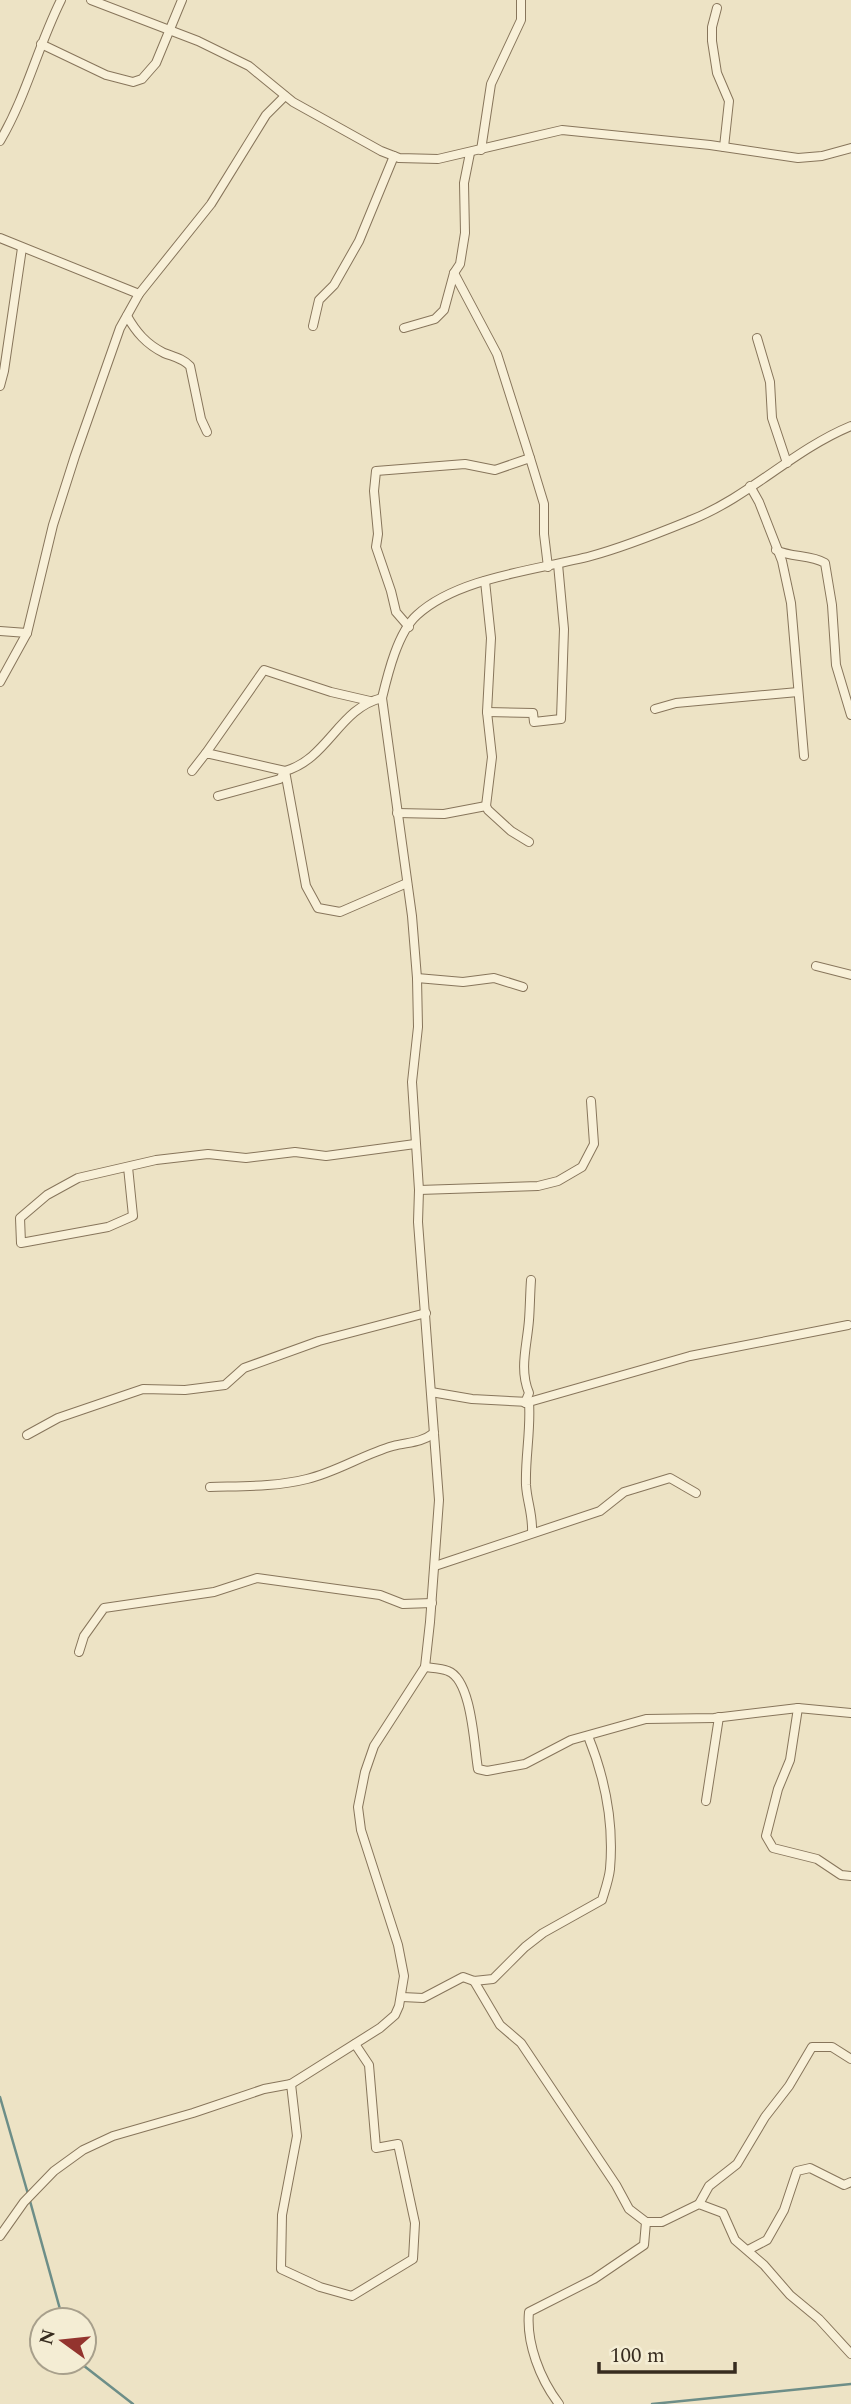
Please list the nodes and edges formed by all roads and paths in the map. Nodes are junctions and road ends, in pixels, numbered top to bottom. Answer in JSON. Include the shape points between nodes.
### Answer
{"nodes":[{"id":1,"x":61,"y":0,"type":"edge"},
{"id":2,"x":91,"y":0,"type":"edge"},
{"id":3,"x":181,"y":0,"type":"edge"},
{"id":4,"x":521,"y":0,"type":"edge"},
{"id":5,"x":717,"y":8,"type":"dead end"},
{"id":6,"x":169,"y":29,"type":"junction"},
{"id":7,"x":41,"y":44,"type":"junction"},
{"id":8,"x":285,"y":96,"type":"junction"},
{"id":9,"x":0,"y":141,"type":"edge"},
{"id":10,"x":724,"y":147,"type":"junction"},
{"id":11,"x":481,"y":150,"type":"junction"},
{"id":12,"x":850,"y":151,"type":"edge"},
{"id":13,"x":470,"y":153,"type":"junction"},
{"id":14,"x":394,"y":156,"type":"junction"},
{"id":15,"x":0,"y":238,"type":"edge"},
{"id":16,"x":23,"y":248,"type":"junction"},
{"id":17,"x":454,"y":273,"type":"junction"},
{"id":18,"x":139,"y":294,"type":"junction"},
{"id":19,"x":127,"y":316,"type":"junction"},
{"id":20,"x":313,"y":326,"type":"dead end"},
{"id":21,"x":404,"y":328,"type":"dead end"},
{"id":22,"x":757,"y":338,"type":"dead end"},
{"id":23,"x":0,"y":386,"type":"edge"},
{"id":24,"x":851,"y":426,"type":"edge"},
{"id":25,"x":207,"y":432,"type":"dead end"},
{"id":26,"x":530,"y":458,"type":"junction"},
{"id":27,"x":787,"y":463,"type":"junction"},
{"id":28,"x":750,"y":486,"type":"junction"},
{"id":29,"x":776,"y":550,"type":"junction"},
{"id":30,"x":558,"y":564,"type":"junction"},
{"id":31,"x":548,"y":567,"type":"junction"},
{"id":32,"x":485,"y":581,"type":"junction"},
{"id":33,"x":409,"y":627,"type":"junction"},
{"id":34,"x":0,"y":631,"type":"edge"},
{"id":35,"x":27,"y":634,"type":"junction"},
{"id":36,"x":0,"y":682,"type":"edge"},
{"id":37,"x":798,"y":692,"type":"junction"},
{"id":38,"x":382,"y":698,"type":"junction"},
{"id":39,"x":370,"y":701,"type":"junction"},
{"id":40,"x":655,"y":709,"type":"dead end"},
{"id":41,"x":487,"y":712,"type":"junction"},
{"id":42,"x":851,"y":715,"type":"edge"},
{"id":43,"x":206,"y":753,"type":"junction"},
{"id":44,"x":804,"y":755,"type":"dead end"},
{"id":45,"x":192,"y":771,"type":"dead end"},
{"id":46,"x":285,"y":771,"type":"junction"},
{"id":47,"x":218,"y":796,"type":"dead end"},
{"id":48,"x":486,"y":806,"type":"junction"},
{"id":49,"x":397,"y":813,"type":"junction"},
{"id":50,"x":529,"y":842,"type":"dead end"},
{"id":51,"x":407,"y":883,"type":"junction"},
{"id":52,"x":816,"y":966,"type":"dead end"},
{"id":53,"x":851,"y":975,"type":"edge"},
{"id":54,"x":417,"y":978,"type":"junction"},
{"id":55,"x":523,"y":988,"type":"dead end"},
{"id":56,"x":591,"y":1101,"type":"dead end"},
{"id":57,"x":415,"y":1144,"type":"junction"},
{"id":58,"x":128,"y":1167,"type":"junction"},
{"id":59,"x":419,"y":1190,"type":"junction"},
{"id":60,"x":531,"y":1280,"type":"dead end"},
{"id":61,"x":426,"y":1313,"type":"junction"},
{"id":62,"x":848,"y":1325,"type":"dead end"},
{"id":63,"x":431,"y":1392,"type":"junction"},
{"id":64,"x":527,"y":1403,"type":"junction"},
{"id":65,"x":434,"y":1433,"type":"junction"},
{"id":66,"x":27,"y":1435,"type":"dead end"},
{"id":67,"x":210,"y":1487,"type":"dead end"},
{"id":68,"x":696,"y":1493,"type":"dead end"},
{"id":69,"x":532,"y":1533,"type":"junction"},
{"id":70,"x":435,"y":1566,"type":"junction"},
{"id":71,"x":432,"y":1603,"type":"junction"},
{"id":72,"x":79,"y":1652,"type":"dead end"},
{"id":73,"x":425,"y":1667,"type":"junction"},
{"id":74,"x":798,"y":1708,"type":"junction"},
{"id":75,"x":851,"y":1713,"type":"edge"},
{"id":76,"x":719,"y":1717,"type":"junction"},
{"id":77,"x":588,"y":1736,"type":"junction"},
{"id":78,"x":706,"y":1801,"type":"dead end"},
{"id":79,"x":851,"y":1876,"type":"edge"},
{"id":80,"x":474,"y":1981,"type":"junction"},
{"id":81,"x":402,"y":1997,"type":"junction"},
{"id":82,"x":355,"y":2043,"type":"junction"},
{"id":83,"x":851,"y":2059,"type":"edge"},
{"id":84,"x":291,"y":2084,"type":"junction"},
{"id":85,"x":851,"y":2182,"type":"edge"},
{"id":86,"x":699,"y":2204,"type":"junction"},
{"id":87,"x":646,"y":2222,"type":"junction"},
{"id":88,"x":0,"y":2236,"type":"edge"},
{"id":89,"x":748,"y":2250,"type":"junction"},
{"id":90,"x":851,"y":2354,"type":"edge"},
{"id":91,"x":559,"y":2404,"type":"edge"}],
"edges":[{"from":1,"to":7,"type":"street"},
{"from":2,"to":6,"type":"street"},
{"from":3,"to":6,"type":"street"},
{"from":4,"to":11,"type":"street","via":[[521,20],[491,85]]},
{"from":5,"to":10,"type":"street","via":[[712,41],[717,73],[729,101]]},
{"from":6,"to":7,"type":"street","via":[[156,63],[133,82],[106,75]]},
{"from":6,"to":8,"type":"street","via":[[249,66]]},
{"from":7,"to":9,"type":"street","via":[[24,95]]},
{"from":8,"to":14,"type":"street"},
{"from":8,"to":18,"type":"street","via":[[266,115],[211,204]]},
{"from":10,"to":11,"type":"street","via":[[562,130]]},
{"from":10,"to":12,"type":"street","via":[[798,158]]},
{"from":11,"to":13,"type":"street"},
{"from":13,"to":14,"type":"street","via":[[418,160]]},
{"from":13,"to":17,"type":"street","via":[[464,183],[465,233]]},
{"from":14,"to":20,"type":"street","via":[[359,241],[334,285],[319,300]]},
{"from":15,"to":16,"type":"street"},
{"from":16,"to":18,"type":"street"},
{"from":16,"to":23,"type":"street"},
{"from":17,"to":21,"type":"street","via":[[440,316]]},
{"from":17,"to":26,"type":"street","via":[[497,354]]},
{"from":18,"to":19,"type":"street"},
{"from":19,"to":25,"type":"street","via":[[138,335],[190,366]]},
{"from":19,"to":35,"type":"street","via":[[71,467]]},
{"from":22,"to":27,"type":"street","via":[[770,382],[772,418]]},
{"from":24,"to":27,"type":"street"},
{"from":26,"to":31,"type":"street","via":[[544,504]]},
{"from":26,"to":33,"type":"street","via":[[495,470],[465,464],[376,471],[376,547],[396,612]]},
{"from":27,"to":28,"type":"street"},
{"from":28,"to":29,"type":"street"},
{"from":28,"to":30,"type":"street","via":[[692,520]]},
{"from":29,"to":37,"type":"street","via":[[791,603]]},
{"from":29,"to":42,"type":"street","via":[[825,563],[836,666]]},
{"from":30,"to":31,"type":"street"},
{"from":30,"to":41,"type":"street","via":[[564,629],[561,719],[534,722],[533,713]]},
{"from":31,"to":32,"type":"street"},
{"from":32,"to":33,"type":"street","via":[[439,600],[415,616]]},
{"from":32,"to":41,"type":"street","via":[[491,638]]},
{"from":33,"to":38,"type":"street"},
{"from":34,"to":35,"type":"street"},
{"from":35,"to":36,"type":"street"},
{"from":37,"to":40,"type":"street"},
{"from":37,"to":44,"type":"street"},
{"from":38,"to":39,"type":"street"},
{"from":38,"to":49,"type":"street"},
{"from":39,"to":43,"type":"street","via":[[264,670]]},
{"from":39,"to":46,"type":"street","via":[[347,718],[307,762]]},
{"from":41,"to":48,"type":"street","via":[[492,757]]},
{"from":43,"to":45,"type":"street"},
{"from":43,"to":46,"type":"street"},
{"from":46,"to":47,"type":"street","via":[[279,779]]},
{"from":46,"to":51,"type":"street","via":[[306,886],[318,908],[340,912]]},
{"from":48,"to":49,"type":"street","via":[[444,814]]},
{"from":48,"to":50,"type":"street"},
{"from":49,"to":51,"type":"street"},
{"from":51,"to":54,"type":"street"},
{"from":52,"to":53,"type":"street"},
{"from":54,"to":55,"type":"street","via":[[463,982],[494,978]]},
{"from":54,"to":57,"type":"street","via":[[412,1082]]},
{"from":56,"to":59,"type":"street","via":[[594,1144],[582,1167],[558,1181],[538,1186]]},
{"from":57,"to":58,"type":"street","via":[[326,1156],[208,1154]]},
{"from":57,"to":59,"type":"street"},
{"from":58,"to":58,"type":"street","via":[[133,1216],[108,1227],[21,1242],[20,1218],[47,1195],[78,1178]]},
{"from":59,"to":61,"type":"street"},
{"from":60,"to":64,"type":"street","via":[[523,1367]]},
{"from":61,"to":63,"type":"street"},
{"from":61,"to":66,"type":"street","via":[[319,1341],[244,1368],[225,1385],[143,1390],[58,1418]]},
{"from":62,"to":64,"type":"street","via":[[690,1356]]},
{"from":63,"to":64,"type":"street"},
{"from":63,"to":65,"type":"street"},
{"from":64,"to":69,"type":"street","via":[[526,1487]]},
{"from":65,"to":67,"type":"street","via":[[307,1479]]},
{"from":65,"to":70,"type":"street","via":[[439,1500]]},
{"from":68,"to":69,"type":"street","via":[[670,1478],[624,1492],[600,1511]]},
{"from":69,"to":70,"type":"street"},
{"from":70,"to":71,"type":"street"},
{"from":71,"to":72,"type":"street","via":[[403,1604],[380,1595],[257,1577],[214,1592],[104,1608],[83,1636]]},
{"from":71,"to":73,"type":"street"},
{"from":73,"to":77,"type":"street","via":[[449,1671],[462,1682],[478,1769],[525,1764],[550,1749]]},
{"from":73,"to":81,"type":"street","via":[[374,1746],[358,1807],[361,1830],[398,1945],[404,1976]]},
{"from":74,"to":75,"type":"street"},
{"from":74,"to":76,"type":"street"},
{"from":74,"to":79,"type":"street","via":[[790,1760],[766,1836],[773,1848],[817,1859],[841,1875]]},
{"from":76,"to":77,"type":"street","via":[[646,1719]]},
{"from":76,"to":78,"type":"street"},
{"from":77,"to":80,"type":"street","via":[[610,1817],[610,1870],[602,1900],[543,1933],[493,1979]]},
{"from":80,"to":81,"type":"street","via":[[463,1977],[423,1997]]},
{"from":80,"to":87,"type":"street","via":[[500,2025],[521,2043],[629,2209]]},
{"from":81,"to":82,"type":"street","via":[[395,2015]]},
{"from":82,"to":84,"type":"street"},
{"from":82,"to":84,"type":"street","via":[[369,2065],[376,2147],[398,2144],[415,2223],[412,2259],[352,2296],[281,2270],[282,2215],[297,2136]]},
{"from":83,"to":86,"type":"street","via":[[832,2047],[812,2047],[737,2164],[709,2186]]},
{"from":84,"to":88,"type":"street","via":[[264,2088],[113,2136],[83,2150],[24,2202]]},
{"from":85,"to":89,"type":"street","via":[[844,2185],[810,2168],[797,2171],[767,2241]]},
{"from":86,"to":87,"type":"street","via":[[662,2222]]},
{"from":86,"to":89,"type":"street","via":[[723,2213],[735,2240]]},
{"from":87,"to":91,"type":"street","via":[[644,2245],[594,2279],[529,2312],[527,2330],[547,2388]]},
{"from":89,"to":90,"type":"street"}]}
